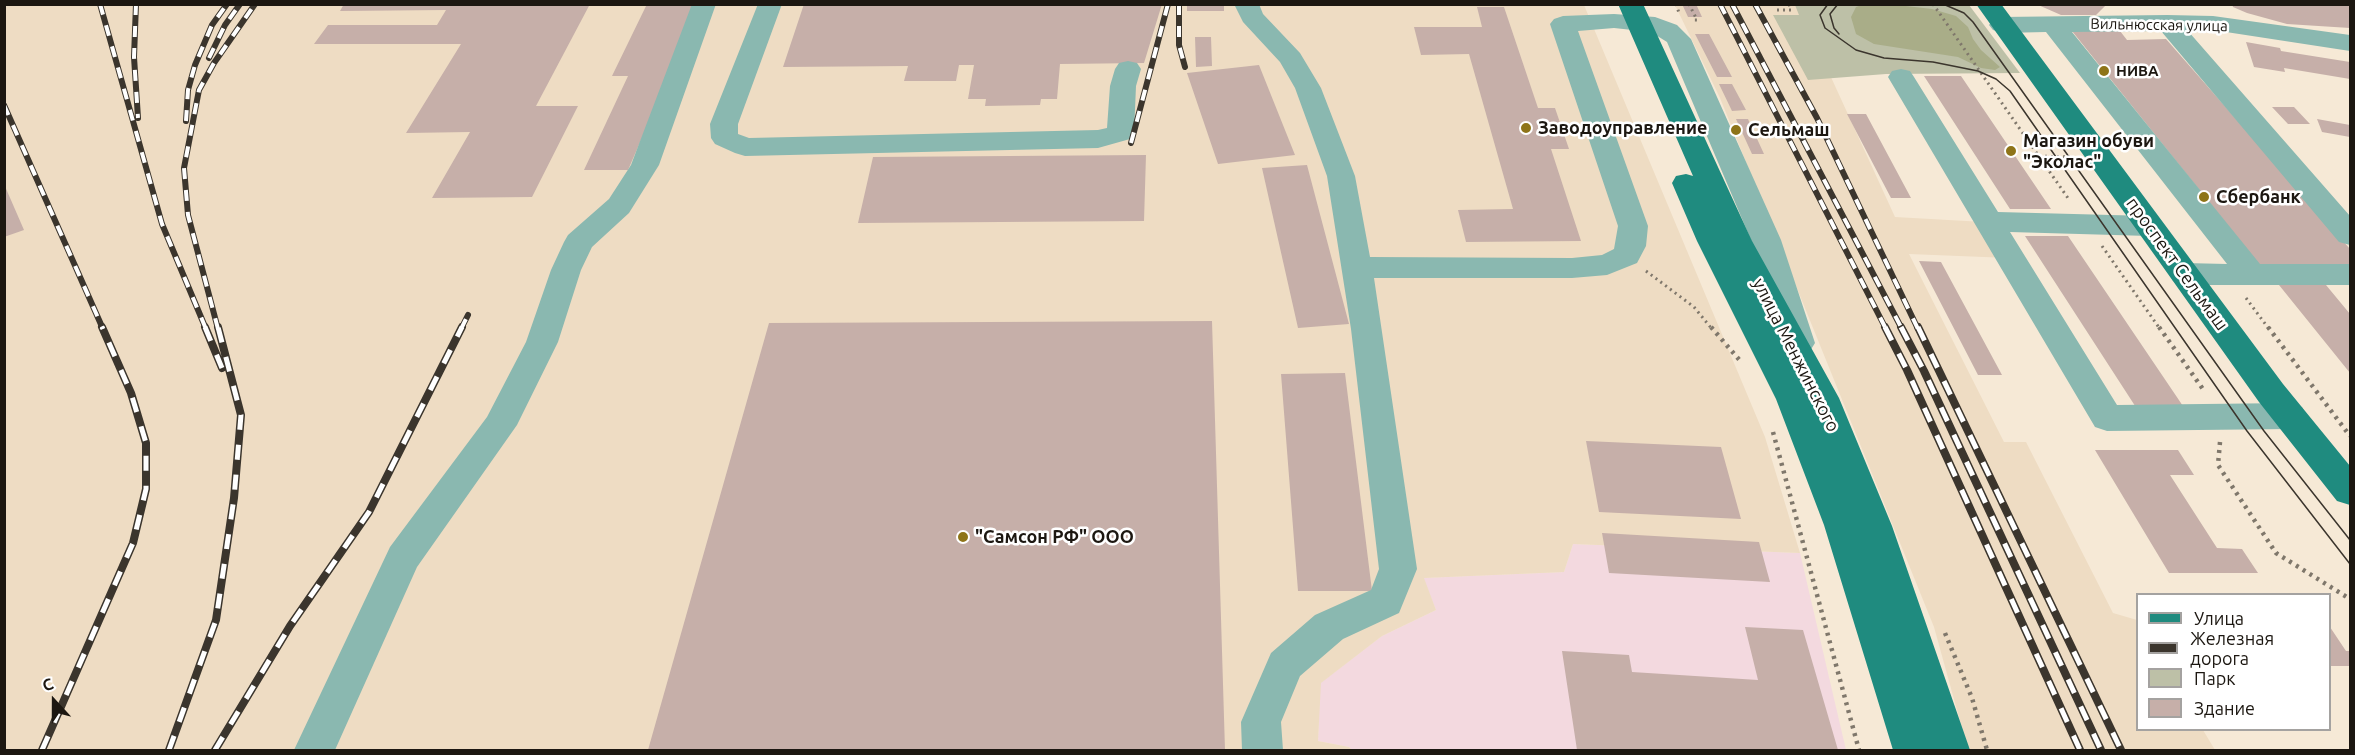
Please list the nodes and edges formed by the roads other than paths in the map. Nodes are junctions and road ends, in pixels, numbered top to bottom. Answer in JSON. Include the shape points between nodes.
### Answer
{"nodes":[{"id":1,"x":704,"y":4,"type":"edge"},
{"id":2,"x":771,"y":4,"type":"edge"},
{"id":3,"x":1246,"y":4,"type":"edge"},
{"id":4,"x":1622,"y":14,"type":"edge"},
{"id":5,"x":1995,"y":15,"type":"edge"},
{"id":6,"x":2226,"y":15,"type":"edge"},
{"id":7,"x":2155,"y":17,"type":"edge"},
{"id":8,"x":2053,"y":24,"type":"junction"},
{"id":9,"x":2350,"y":43,"type":"edge"},
{"id":10,"x":1128,"y":69,"type":"dead end"},
{"id":11,"x":1901,"y":77,"type":"dead end"},
{"id":12,"x":1988,"y":222,"type":"junction"},
{"id":13,"x":2149,"y":225,"type":"junction"},
{"id":14,"x":2350,"y":235,"type":"edge"},
{"id":15,"x":1357,"y":267,"type":"junction"},
{"id":16,"x":2184,"y":274,"type":"junction"},
{"id":17,"x":2252,"y":275,"type":"junction"},
{"id":18,"x":2345,"y":282,"type":"edge"},
{"id":19,"x":1808,"y":373,"type":"joint"},
{"id":20,"x":2290,"y":416,"type":"junction"},
{"id":21,"x":2350,"y":491,"type":"edge"},
{"id":22,"x":314,"y":750,"type":"edge"},
{"id":23,"x":1263,"y":750,"type":"edge"},
{"id":24,"x":1913,"y":750,"type":"edge"},
{"id":25,"x":1950,"y":750,"type":"edge"}],
"edges":[{"from":1,"to":22,"type":"street","via":[[645,165],[619,206],[579,242],[542,342],[500,425],[403,558]]},
{"from":2,"to":10,"type":"street","via":[[724,124],[725,138],[745,147],[1098,139],[1120,133]]},
{"from":3,"to":15,"type":"street","via":[[1252,16],[1291,58],[1308,88],[1341,176]]},
{"from":4,"to":15,"type":"street","via":[[1563,24],[1633,226],[1626,256],[1606,265],[1572,268]]},
{"from":4,"to":19,"type":"street","via":[[1668,30],[1678,39],[1766,240]]},
{"from":4,"to":24,"type":"main road","name":"улица Менжинского","via":[[1712,242],[1793,399],[1842,525]]},
{"from":5,"to":8,"type":"street","name":"Вильнюсская улица"},
{"from":5,"to":13,"type":"main road","name":"проспект Сельмаш"},
{"from":6,"to":7,"type":"street","name":"Вильнюсская улица"},
{"from":6,"to":9,"type":"street","name":"Вильнюсская улица"},
{"from":7,"to":8,"type":"street","name":"Вильнюсская улица"},
{"from":7,"to":14,"type":"street"},
{"from":8,"to":17,"type":"street"},
{"from":11,"to":12,"type":"street"},
{"from":12,"to":13,"type":"street"},
{"from":12,"to":20,"type":"street","via":[[2107,418]]},
{"from":13,"to":16,"type":"main road","name":"проспект Сельмаш"},
{"from":15,"to":23,"type":"street","via":[[1398,569],[1386,601],[1329,627],[1285,665],[1261,722]]},
{"from":16,"to":17,"type":"street"},
{"from":16,"to":20,"type":"main road","name":"проспект Сельмаш"},
{"from":17,"to":18,"type":"street"},
{"from":19,"to":25,"type":"main road","name":"улица Менжинского","via":[[1874,526]]},
{"from":20,"to":21,"type":"main road","name":"проспект Сельмаш"}]}
